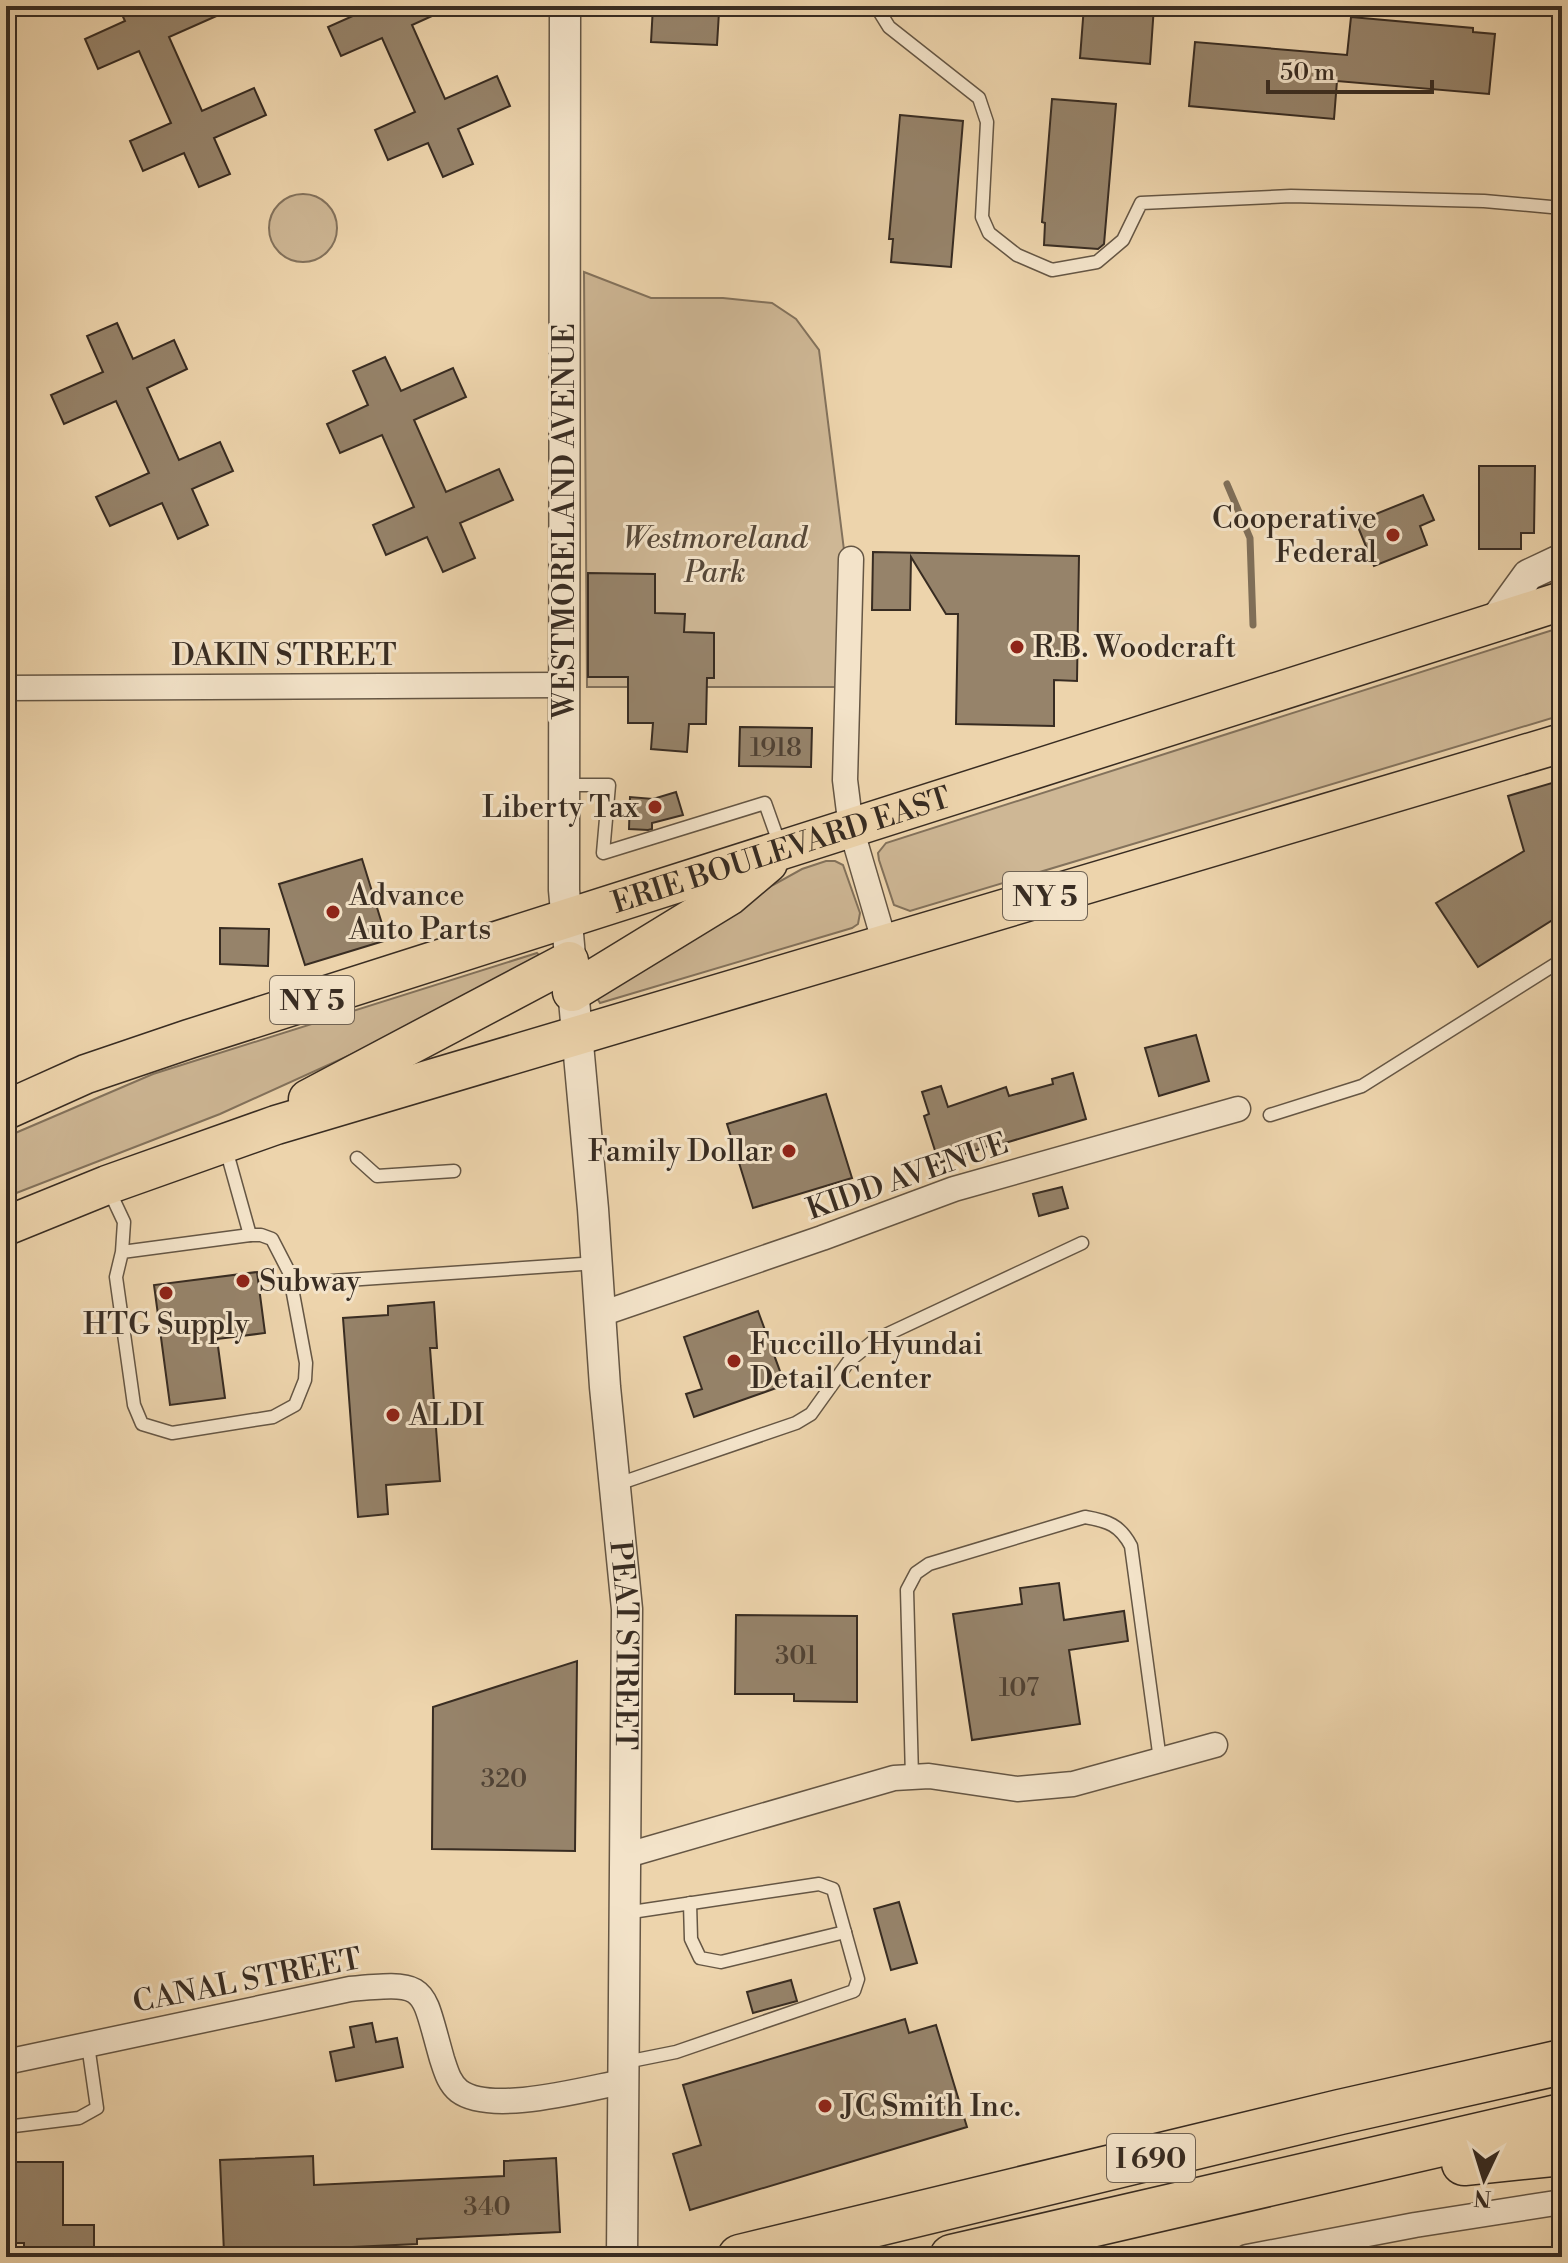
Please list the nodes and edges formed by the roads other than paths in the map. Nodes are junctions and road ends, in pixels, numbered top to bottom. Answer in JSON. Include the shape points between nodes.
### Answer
{"nodes":[{"id":1,"x":565,"y":6,"type":"edge"},
{"id":2,"x":876,"y":6,"type":"edge"},
{"id":3,"x":1562,"y":208,"type":"edge"},
{"id":4,"x":851,"y":559,"type":"dead end"},
{"id":5,"x":1562,"y":559,"type":"edge"},
{"id":6,"x":1562,"y":601,"type":"edge"},
{"id":7,"x":1494,"y":622,"type":"junction"},
{"id":8,"x":563,"y":685,"type":"junction"},
{"id":9,"x":6,"y":688,"type":"edge"},
{"id":10,"x":1562,"y":743,"type":"edge"},
{"id":11,"x":563,"y":785,"type":"junction"},
{"id":12,"x":851,"y":828,"type":"junction"},
{"id":13,"x":782,"y":851,"type":"junction"},
{"id":14,"x":565,"y":919,"type":"junction"},
{"id":15,"x":885,"y":944,"type":"junction"},
{"id":16,"x":1562,"y":960,"type":"edge"},
{"id":17,"x":571,"y":977,"type":"junction"},
{"id":18,"x":577,"y":1036,"type":"junction"},
{"id":19,"x":1238,"y":1109,"type":"dead end"},
{"id":20,"x":6,"y":1110,"type":"edge"},
{"id":21,"x":1270,"y":1115,"type":"dead end"},
{"id":22,"x":224,"y":1143,"type":"junction"},
{"id":23,"x":357,"y":1158,"type":"dead end"},
{"id":24,"x":454,"y":1171,"type":"dead end"},
{"id":25,"x":107,"y":1185,"type":"junction"},
{"id":26,"x":6,"y":1226,"type":"edge"},
{"id":27,"x":250,"y":1235,"type":"junction"},
{"id":28,"x":1082,"y":1243,"type":"dead end"},
{"id":29,"x":122,"y":1252,"type":"junction"},
{"id":30,"x":597,"y":1263,"type":"junction"},
{"id":31,"x":332,"y":1281,"type":"dead end"},
{"id":32,"x":601,"y":1314,"type":"junction"},
{"id":33,"x":615,"y":1485,"type":"junction"},
{"id":34,"x":1215,"y":1745,"type":"dead end"},
{"id":35,"x":1160,"y":1760,"type":"junction"},
{"id":36,"x":912,"y":1777,"type":"junction"},
{"id":37,"x":624,"y":1856,"type":"junction"},
{"id":38,"x":690,"y":1903,"type":"junction"},
{"id":39,"x":624,"y":1913,"type":"junction"},
{"id":40,"x":845,"y":1932,"type":"junction"},
{"id":41,"x":1562,"y":2041,"type":"edge"},
{"id":42,"x":88,"y":2045,"type":"junction"},
{"id":43,"x":6,"y":2062,"type":"edge"},
{"id":44,"x":1562,"y":2062,"type":"edge"},
{"id":45,"x":622,"y":2072,"type":"junction"},
{"id":46,"x":1340,"y":2112,"type":"junction"},
{"id":47,"x":1562,"y":2116,"type":"edge"},
{"id":48,"x":6,"y":2127,"type":"edge"},
{"id":49,"x":1562,"y":2153,"type":"edge"},
{"id":50,"x":1283,"y":2183,"type":"junction"},
{"id":51,"x":1562,"y":2202,"type":"edge"},
{"id":52,"x":622,"y":2257,"type":"edge"},
{"id":53,"x":740,"y":2257,"type":"edge"},
{"id":54,"x":952,"y":2257,"type":"edge"},
{"id":55,"x":1247,"y":2257,"type":"edge"}],
"edges":[{"from":1,"to":8,"type":"street","name":"WESTMORELAND AVENUE"},
{"from":2,"to":3,"type":"lane","via":[[889,27],[979,98],[987,122],[982,217],[989,233],[1017,255],[1052,270],[1097,262],[1123,240],[1141,203],[1291,196]]},
{"from":4,"to":12,"type":"street","via":[[845,780]]},
{"from":5,"to":7,"type":"street","via":[[1528,575]]},
{"from":6,"to":7,"type":"main road","name":"ERIE BOULEVARD EAST","number":"NY 5"},
{"from":7,"to":12,"type":"main road","name":"ERIE BOULEVARD EAST","number":"NY 5"},
{"from":8,"to":9,"type":"street","name":"DAKIN STREET"},
{"from":8,"to":11,"type":"street","name":"WESTMORELAND AVENUE"},
{"from":10,"to":15,"type":"main road","number":"NY 5"},
{"from":11,"to":13,"type":"lane","via":[[609,785],[603,853],[765,803]]},
{"from":11,"to":14,"type":"street","name":"WESTMORELAND AVENUE"},
{"from":12,"to":13,"type":"main road","name":"ERIE BOULEVARD EAST","number":"NY 5"},
{"from":12,"to":15,"type":"street"},
{"from":13,"to":14,"type":"main road","name":"ERIE BOULEVARD EAST","number":"NY 5"},
{"from":13,"to":17,"type":"main road","via":[[729,896]]},
{"from":14,"to":17,"type":"street","name":"WESTMORELAND AVENUE"},
{"from":14,"to":20,"type":"main road","name":"ERIE BOULEVARD EAST","number":"NY 5","via":[[101,1069]]},
{"from":15,"to":18,"type":"main road","number":"NY 5"},
{"from":16,"to":21,"type":"lane","via":[[1362,1086]]},
{"from":17,"to":18,"type":"street","name":"WESTMORELAND AVENUE"},
{"from":17,"to":22,"type":"main road"},
{"from":18,"to":22,"type":"main road","number":"NY 5"},
{"from":18,"to":30,"type":"street","name":"PEAT STREET"},
{"from":19,"to":32,"type":"street","name":"KIDD AVENUE","via":[[954,1189]]},
{"from":22,"to":25,"type":"main road","number":"NY 5"},
{"from":22,"to":27,"type":"lane"},
{"from":23,"to":24,"type":"lane","via":[[377,1176]]},
{"from":25,"to":26,"type":"main road","number":"NY 5"},
{"from":25,"to":29,"type":"lane","via":[[124,1222]]},
{"from":27,"to":29,"type":"lane"},
{"from":27,"to":29,"type":"lane","via":[[272,1239],[289,1272],[305,1380],[295,1405],[273,1417],[172,1433],[142,1424],[134,1405],[116,1277]]},
{"from":28,"to":33,"type":"lane","via":[[875,1340],[849,1361],[811,1414],[796,1423]]},
{"from":30,"to":31,"type":"lane"},
{"from":30,"to":32,"type":"street","name":"PEAT STREET"},
{"from":32,"to":33,"type":"street","name":"PEAT STREET"},
{"from":33,"to":37,"type":"street","name":"PEAT STREET","via":[[627,1609]]},
{"from":34,"to":35,"type":"street"},
{"from":35,"to":36,"type":"street","via":[[1073,1784],[1017,1789]]},
{"from":35,"to":36,"type":"lane","via":[[1131,1546],[1122,1530],[1085,1517],[929,1564],[916,1573],[907,1590]]},
{"from":36,"to":37,"type":"street"},
{"from":37,"to":39,"type":"street","name":"PEAT STREET"},
{"from":38,"to":39,"type":"lane"},
{"from":38,"to":40,"type":"lane","via":[[828,1885]]},
{"from":38,"to":40,"type":"lane","via":[[691,1939],[700,1958],[708,1961]]},
{"from":39,"to":45,"type":"street","name":"PEAT STREET"},
{"from":40,"to":45,"type":"lane","via":[[858,1979],[854,1991]]},
{"from":41,"to":46,"type":"highway"},
{"from":42,"to":43,"type":"street","name":"CANAL STREET"},
{"from":42,"to":45,"type":"street","name":"CANAL STREET","via":[[395,1984],[415,1989],[425,2000],[448,2078],[460,2092],[493,2102],[533,2100]]},
{"from":42,"to":48,"type":"lane","via":[[97,2108],[79,2118]]},
{"from":44,"to":46,"type":"highway","number":"I 690"},
{"from":45,"to":52,"type":"street","name":"PEAT STREET"},
{"from":46,"to":53,"type":"highway","number":"I 690"},
{"from":47,"to":50,"type":"highway","number":"I 690"},
{"from":49,"to":50,"type":"highway"},
{"from":50,"to":54,"type":"highway","number":"I 690"},
{"from":51,"to":55,"type":"street"}]}
